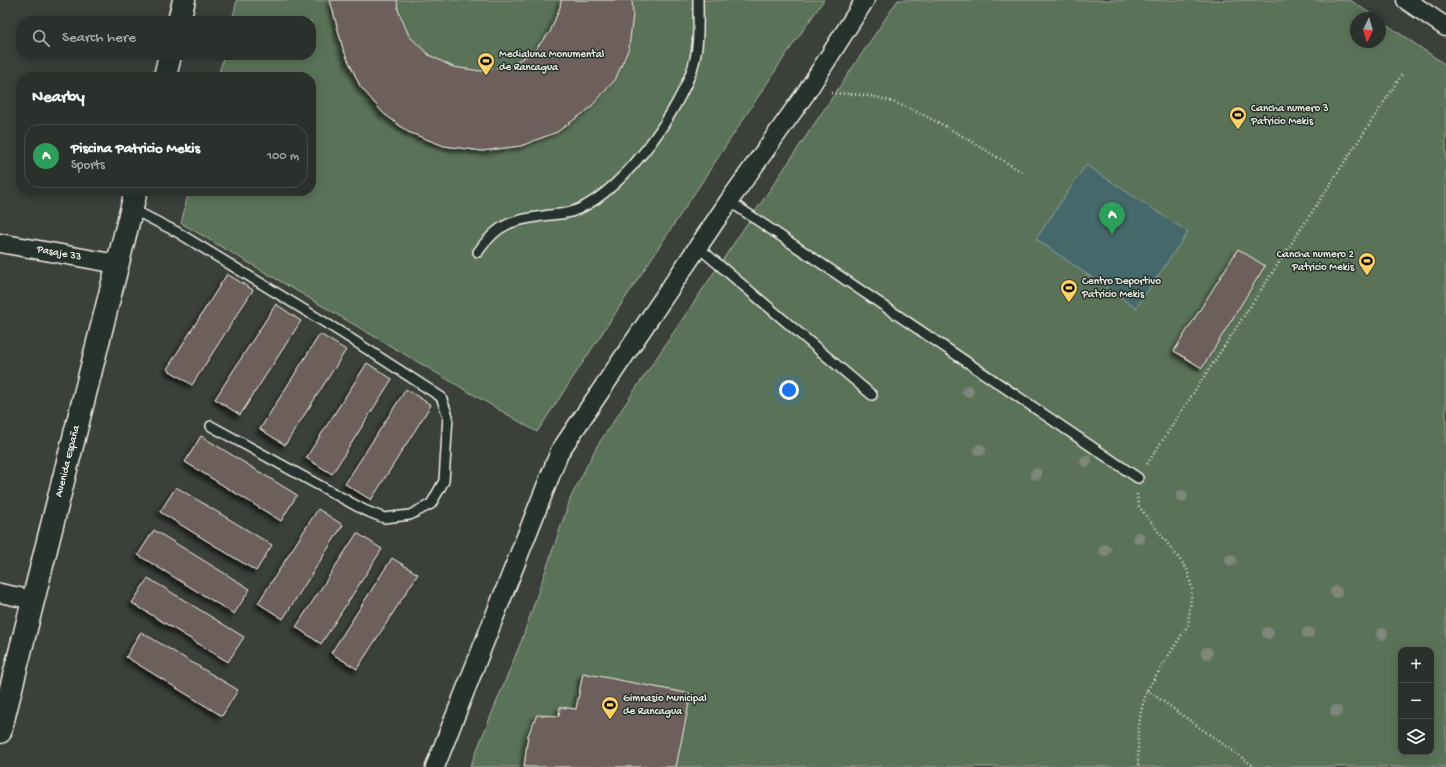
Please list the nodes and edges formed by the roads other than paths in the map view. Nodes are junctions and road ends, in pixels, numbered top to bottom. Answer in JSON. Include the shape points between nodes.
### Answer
{"nodes":[{"id":1,"x":184,"y":0,"type":"edge"},
{"id":2,"x":698,"y":0,"type":"edge"},
{"id":3,"x":865,"y":0,"type":"edge"},
{"id":4,"x":1406,"y":0,"type":"edge"},
{"id":5,"x":180,"y":16,"type":"edge"},
{"id":6,"x":1446,"y":27,"type":"edge"},
{"id":7,"x":169,"y":60,"type":"edge"},
{"id":8,"x":166,"y":72,"type":"edge"},
{"id":9,"x":134,"y":200,"type":"edge"},
{"id":10,"x":729,"y":201,"type":"junction"},
{"id":11,"x":0,"y":243,"type":"edge"},
{"id":12,"x":698,"y":246,"type":"junction"},
{"id":13,"x":478,"y":252,"type":"dead end"},
{"id":14,"x":118,"y":264,"type":"junction"},
{"id":15,"x":872,"y":395,"type":"dead end"},
{"id":16,"x":211,"y":426,"type":"dead end"},
{"id":17,"x":1138,"y":478,"type":"road end"},
{"id":18,"x":0,"y":593,"type":"edge"},
{"id":19,"x":33,"y":600,"type":"junction"},
{"id":20,"x":0,"y":732,"type":"edge"},
{"id":21,"x":435,"y":767,"type":"edge"}],
"edges":[{"from":1,"to":5,"type":"main road"},
{"from":2,"to":13,"type":"lane","via":[[698,42],[691,75],[646,150],[605,194],[571,212],[504,224],[490,236]]},
{"from":3,"to":10,"type":"street","via":[[806,93]]},
{"from":4,"to":6,"type":"street"},
{"from":7,"to":8,"type":"main road"},
{"from":9,"to":14,"type":"main road","name":"Avenida España"},
{"from":9,"to":16,"type":"lane","via":[[177,232],[441,397],[448,416],[444,481],[431,504],[410,515],[384,518],[364,510]]},
{"from":10,"to":12,"type":"street"},
{"from":10,"to":17,"type":"lane"},
{"from":11,"to":14,"type":"street","name":"Pasaje 33"},
{"from":12,"to":15,"type":"lane"},
{"from":12,"to":21,"type":"street","via":[[560,451]]},
{"from":14,"to":19,"type":"main road","name":"Avenida España"},
{"from":18,"to":19,"type":"street"},
{"from":19,"to":20,"type":"main road","name":"Avenida España"}]}
